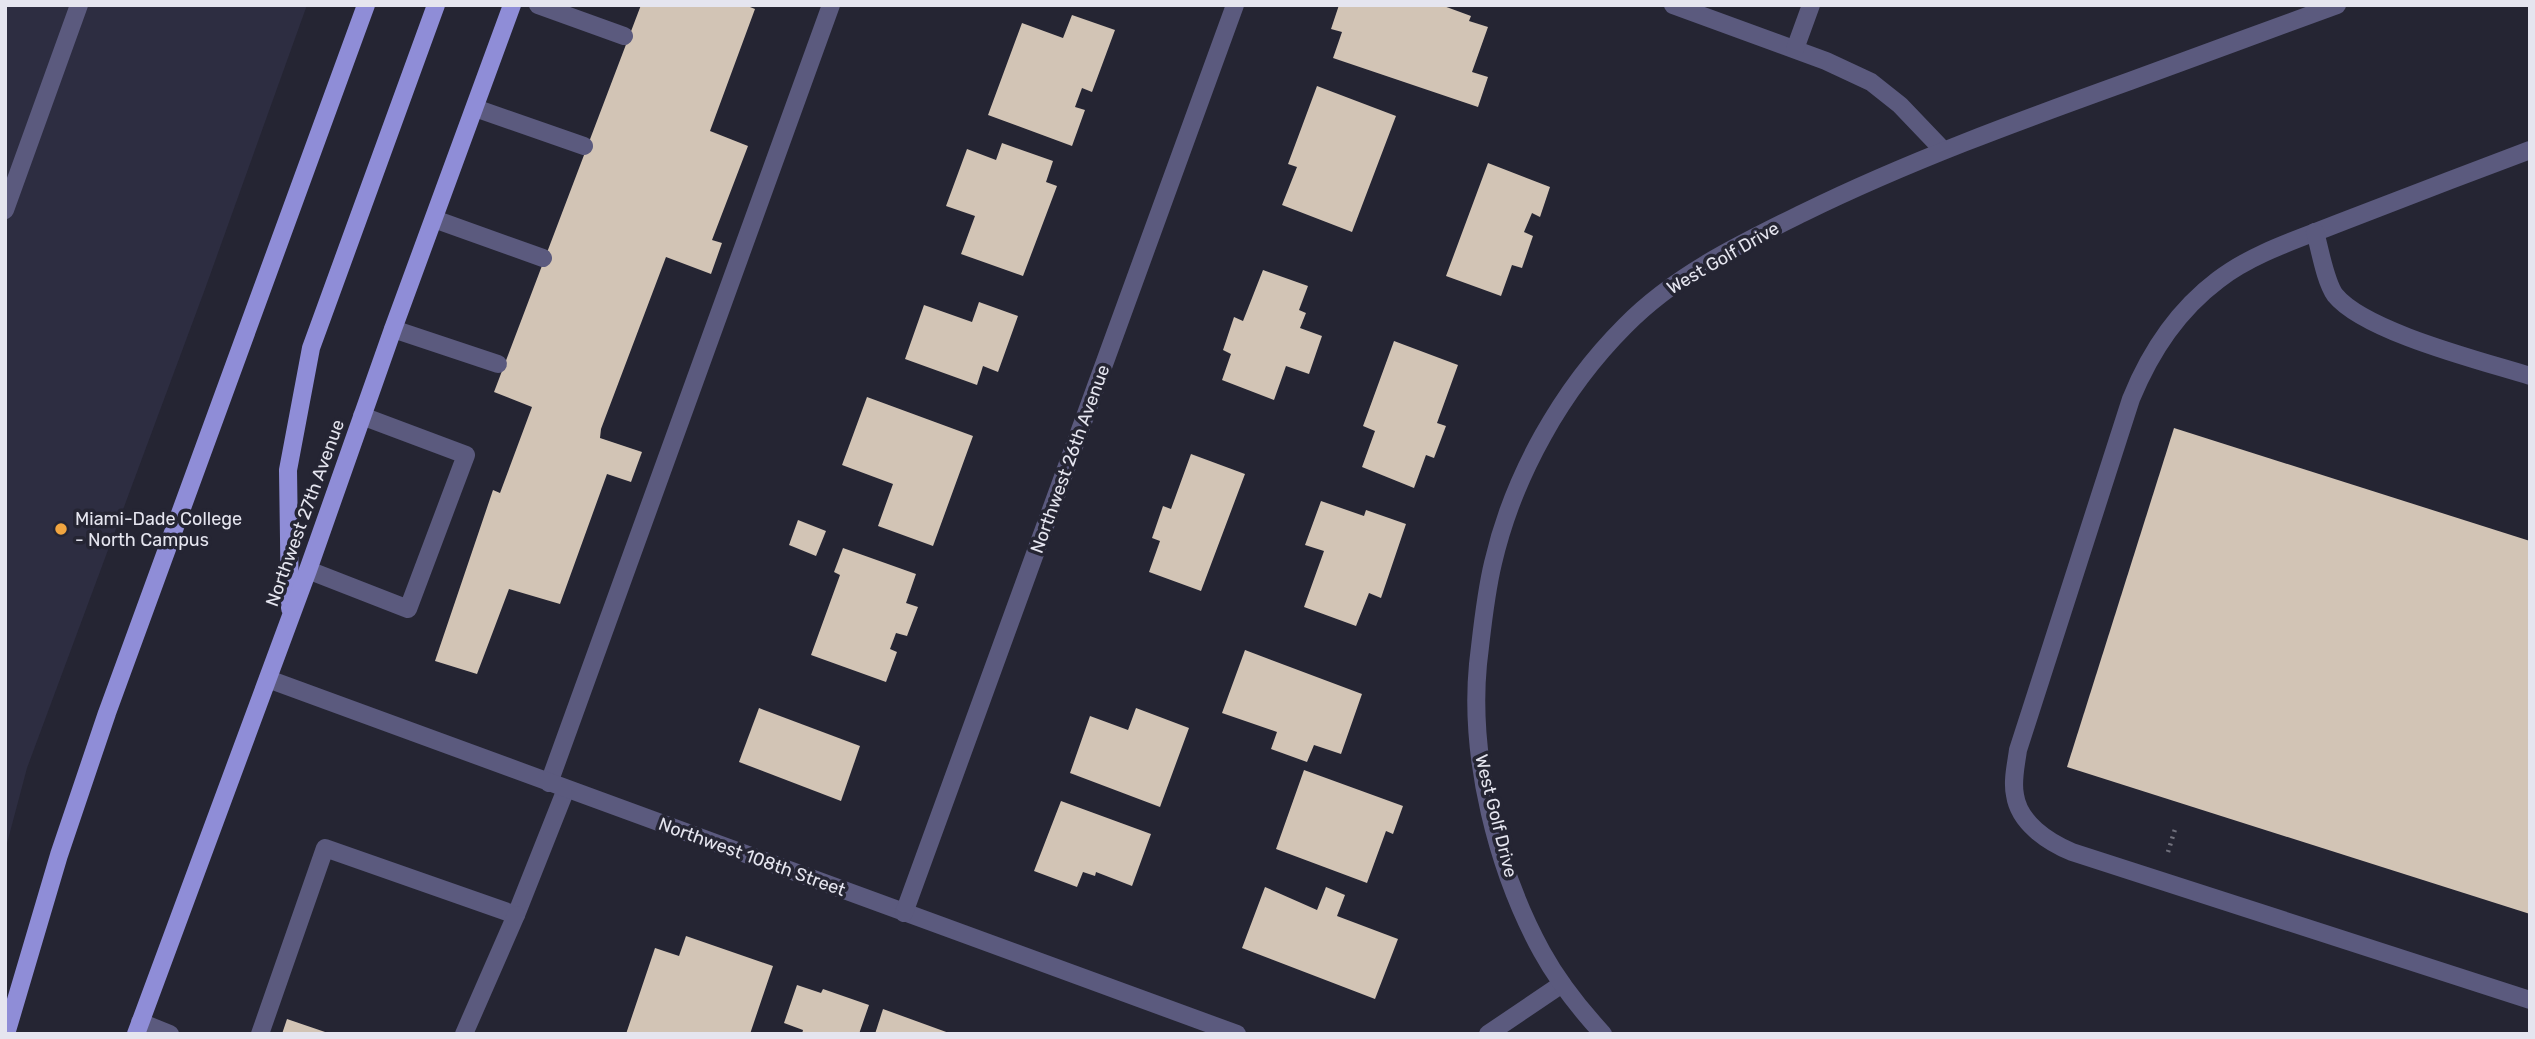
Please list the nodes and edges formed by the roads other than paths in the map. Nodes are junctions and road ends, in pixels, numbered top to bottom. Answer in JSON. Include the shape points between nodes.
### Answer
{"nodes":[{"id":1,"x":79,"y":5,"type":"edge"},
{"id":2,"x":366,"y":5,"type":"edge"},
{"id":3,"x":436,"y":5,"type":"edge"},
{"id":4,"x":512,"y":5,"type":"edge"},
{"id":5,"x":538,"y":5,"type":"edge"},
{"id":6,"x":831,"y":5,"type":"edge"},
{"id":7,"x":1235,"y":5,"type":"edge"},
{"id":8,"x":1673,"y":5,"type":"edge"},
{"id":9,"x":1811,"y":5,"type":"edge"},
{"id":10,"x":2337,"y":5,"type":"edge"},
{"id":11,"x":624,"y":36,"type":"dead end"},
{"id":12,"x":1795,"y":49,"type":"junction"},
{"id":13,"x":475,"y":108,"type":"junction"},
{"id":14,"x":584,"y":146,"type":"dead end"},
{"id":15,"x":1943,"y":150,"type":"junction"},
{"id":16,"x":2530,"y":150,"type":"edge"},
{"id":17,"x":5,"y":210,"type":"edge"},
{"id":18,"x":434,"y":219,"type":"junction"},
{"id":19,"x":2315,"y":233,"type":"junction"},
{"id":20,"x":543,"y":258,"type":"dead end"},
{"id":21,"x":393,"y":329,"type":"junction"},
{"id":22,"x":498,"y":365,"type":"dead end"},
{"id":23,"x":2530,"y":376,"type":"edge"},
{"id":24,"x":362,"y":416,"type":"junction"},
{"id":25,"x":308,"y":570,"type":"junction"},
{"id":26,"x":290,"y":619,"type":"junction"},
{"id":27,"x":268,"y":679,"type":"junction"},
{"id":28,"x":558,"y":786,"type":"junction"},
{"id":29,"x":904,"y":913,"type":"junction"},
{"id":30,"x":516,"y":915,"type":"junction"},
{"id":31,"x":1562,"y":984,"type":"junction"},
{"id":32,"x":2530,"y":1000,"type":"edge"},
{"id":33,"x":138,"y":1028,"type":"edge"},
{"id":34,"x":6,"y":1034,"type":"edge"},
{"id":35,"x":170,"y":1034,"type":"edge"},
{"id":36,"x":260,"y":1034,"type":"edge"},
{"id":37,"x":464,"y":1034,"type":"edge"},
{"id":38,"x":1237,"y":1034,"type":"edge"},
{"id":39,"x":1488,"y":1034,"type":"edge"},
{"id":40,"x":1603,"y":1034,"type":"edge"}],
"edges":[{"from":1,"to":17,"type":"street"},
{"from":2,"to":34,"type":"main road","via":[[107,713]]},
{"from":3,"to":26,"type":"main road","via":[[312,348],[288,470]]},
{"from":4,"to":13,"type":"main road","name":"Northwest 27th Avenue"},
{"from":5,"to":11,"type":"street"},
{"from":6,"to":28,"type":"street"},
{"from":7,"to":29,"type":"street","name":"Northwest 26th Avenue"},
{"from":8,"to":12,"type":"street"},
{"from":9,"to":12,"type":"street"},
{"from":10,"to":15,"type":"street","name":"West Golf Drive"},
{"from":12,"to":15,"type":"street","via":[[1871,82]]},
{"from":13,"to":14,"type":"street"},
{"from":13,"to":18,"type":"main road","name":"Northwest 27th Avenue"},
{"from":15,"to":31,"type":"street","name":"West Golf Drive","via":[[1748,240],[1661,293],[1624,326],[1589,368],[1539,443],[1520,484],[1491,576],[1477,674],[1477,727],[1500,847],[1531,931]]},
{"from":16,"to":19,"type":"street"},
{"from":18,"to":20,"type":"street"},
{"from":18,"to":21,"type":"main road","name":"Northwest 27th Avenue"},
{"from":19,"to":23,"type":"street","via":[[2333,291],[2360,313],[2421,342]]},
{"from":19,"to":32,"type":"street","via":[[2220,278],[2177,318],[2148,360],[2124,420],[2018,750],[2017,806],[2032,827],[2072,852]]},
{"from":21,"to":22,"type":"street"},
{"from":21,"to":24,"type":"main road","name":"Northwest 27th Avenue"},
{"from":24,"to":25,"type":"main road","name":"Northwest 27th Avenue"},
{"from":24,"to":25,"type":"street","via":[[466,455],[408,609]]},
{"from":25,"to":26,"type":"main road","name":"Northwest 27th Avenue"},
{"from":26,"to":27,"type":"main road","name":"Northwest 27th Avenue"},
{"from":27,"to":28,"type":"street","name":"Northwest 108th Street"},
{"from":27,"to":33,"type":"main road","name":"Northwest 27th Avenue"},
{"from":28,"to":29,"type":"street","name":"Northwest 108th Street"},
{"from":28,"to":30,"type":"street"},
{"from":29,"to":38,"type":"street","name":"Northwest 108th Street"},
{"from":30,"to":36,"type":"street","via":[[325,848]]},
{"from":30,"to":37,"type":"street"},
{"from":31,"to":39,"type":"street"},
{"from":31,"to":40,"type":"street"},
{"from":33,"to":35,"type":"street"}]}
